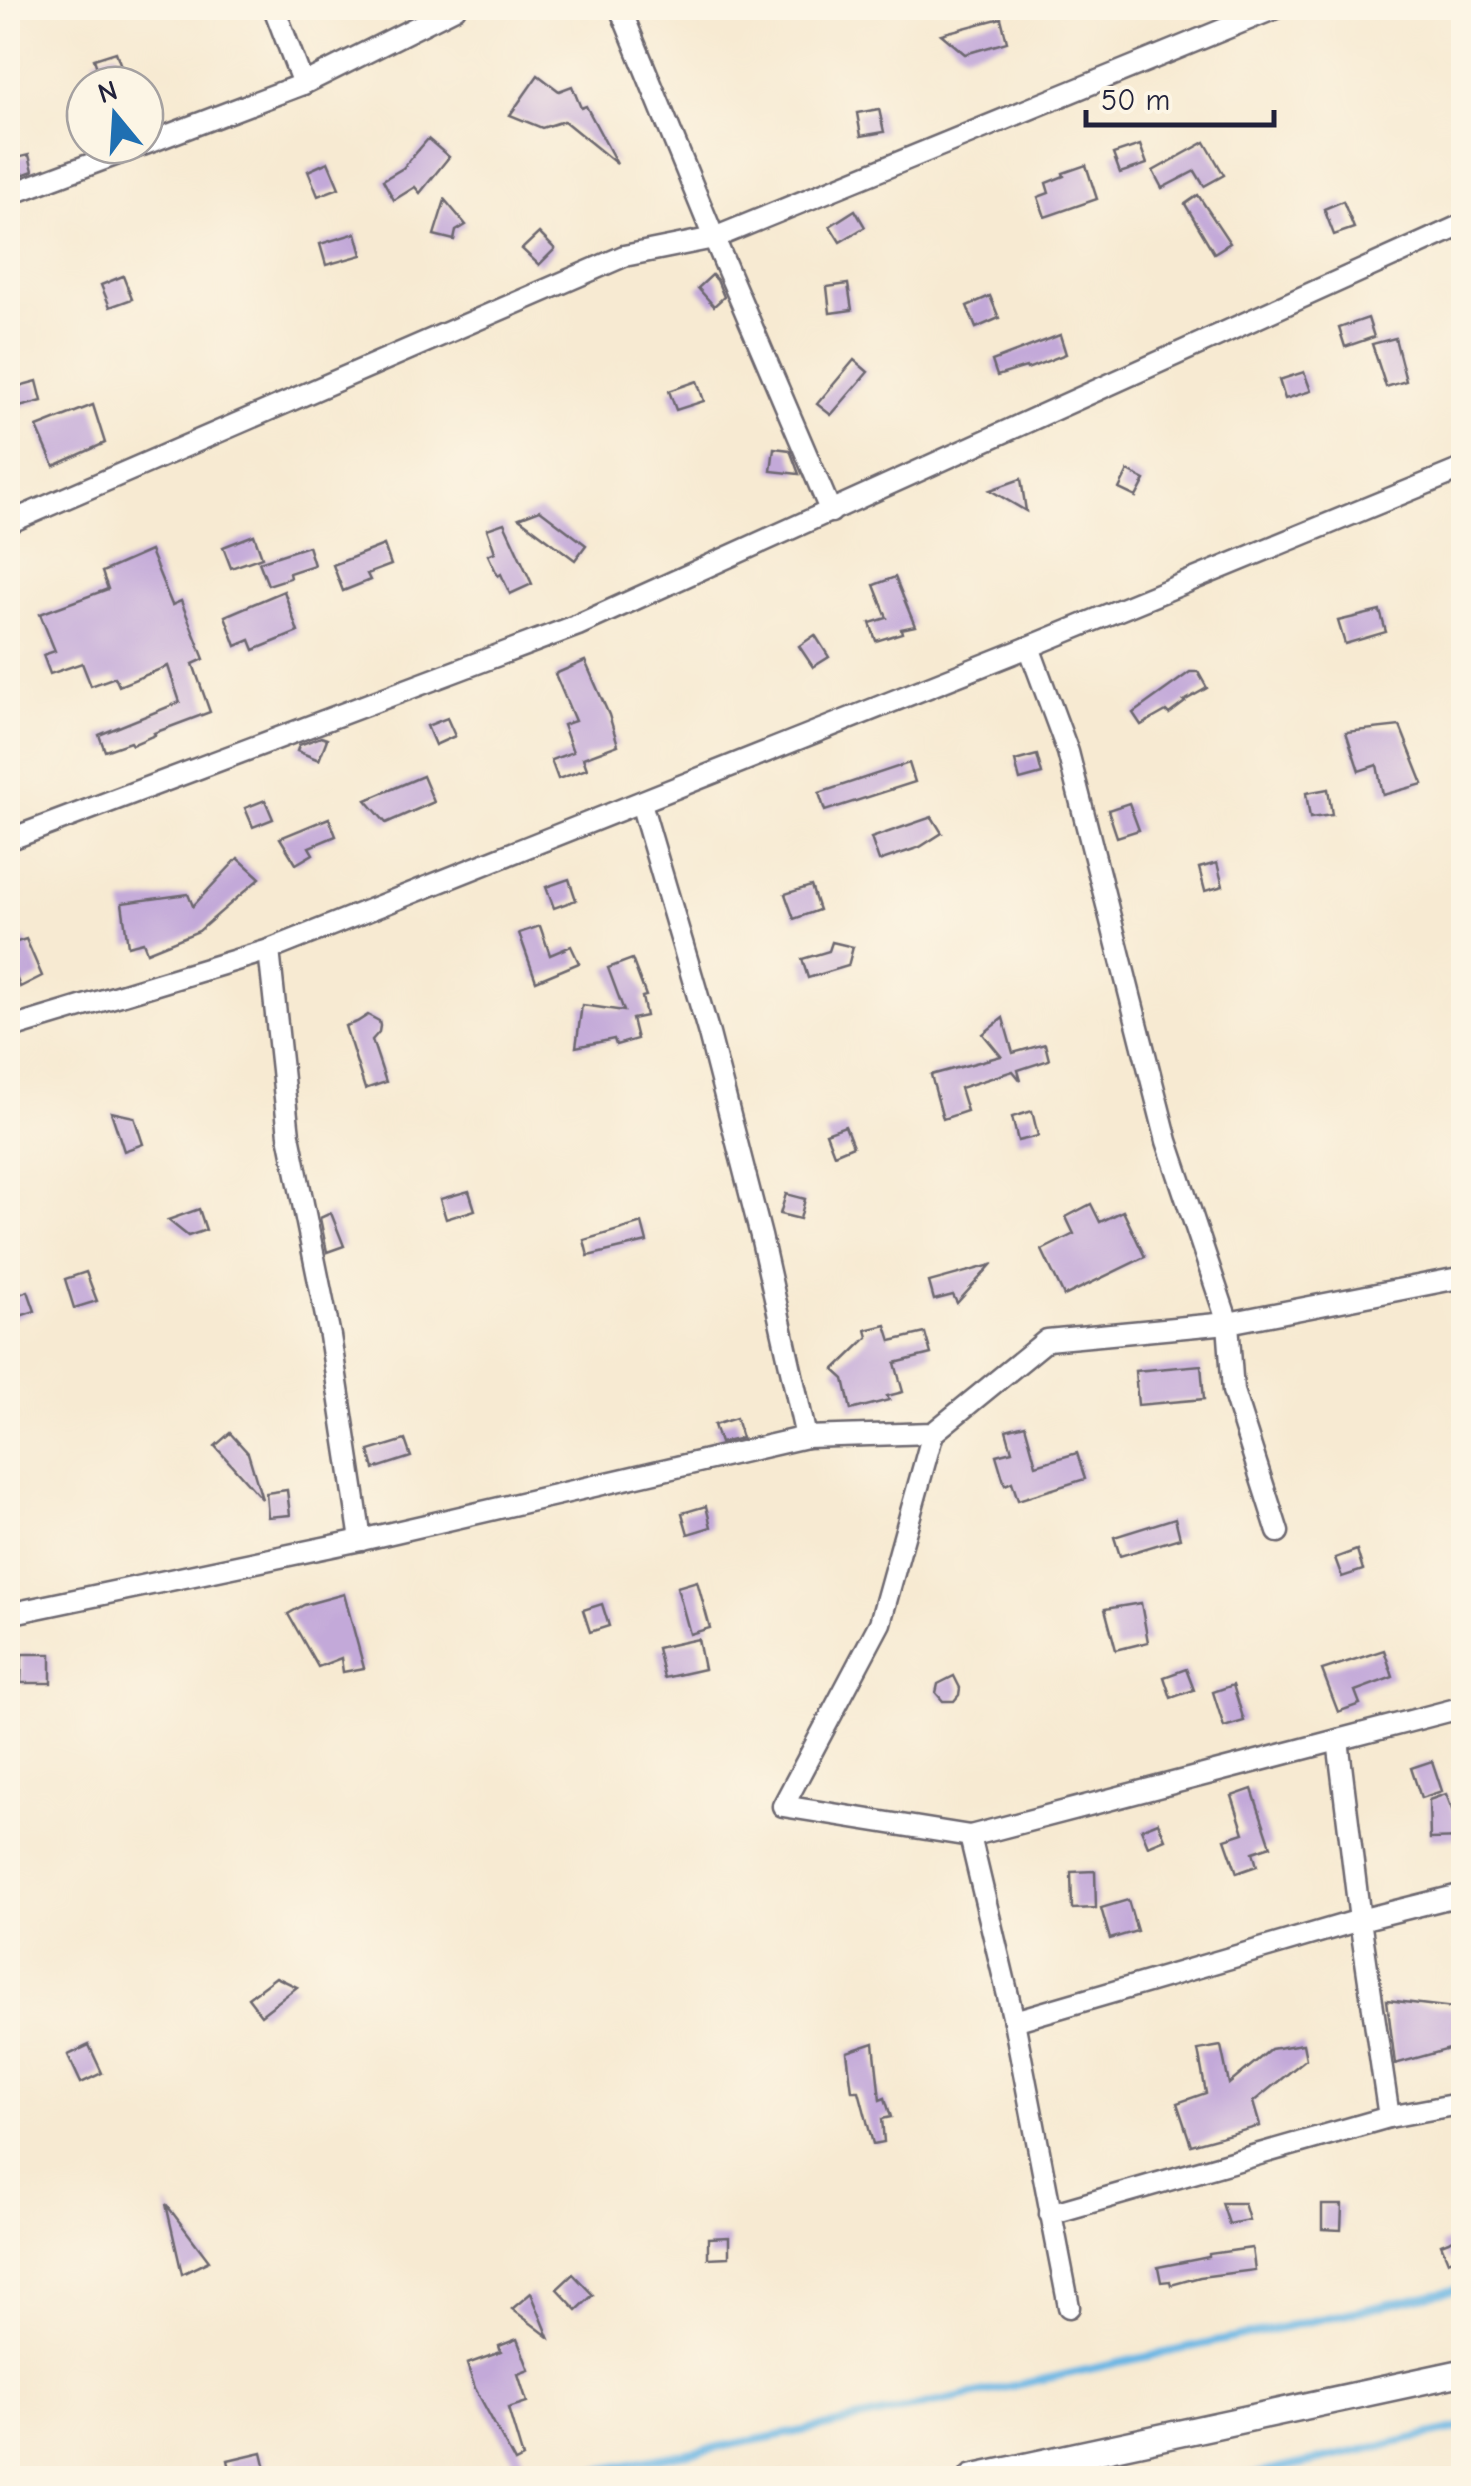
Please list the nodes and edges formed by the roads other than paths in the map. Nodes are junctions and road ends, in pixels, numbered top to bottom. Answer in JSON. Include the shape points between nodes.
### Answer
{"nodes":[{"id":1,"x":274,"y":8,"type":"edge"},
{"id":2,"x":455,"y":8,"type":"edge"},
{"id":3,"x":620,"y":8,"type":"edge"},
{"id":4,"x":1276,"y":8,"type":"edge"},
{"id":5,"x":303,"y":84,"type":"junction"},
{"id":6,"x":165,"y":136,"type":"edge"},
{"id":7,"x":88,"y":165,"type":"edge"},
{"id":8,"x":8,"y":196,"type":"edge"},
{"id":9,"x":1464,"y":224,"type":"edge"},
{"id":10,"x":714,"y":238,"type":"junction"},
{"id":11,"x":1463,"y":473,"type":"edge"},
{"id":12,"x":831,"y":512,"type":"junction"},
{"id":13,"x":8,"y":523,"type":"edge"},
{"id":14,"x":1030,"y":647,"type":"junction"},
{"id":15,"x":641,"y":803,"type":"junction"},
{"id":16,"x":8,"y":840,"type":"edge"},
{"id":17,"x":270,"y":950,"type":"junction"},
{"id":18,"x":8,"y":1029,"type":"edge"},
{"id":19,"x":1464,"y":1277,"type":"edge"},
{"id":20,"x":1228,"y":1323,"type":"junction"},
{"id":21,"x":932,"y":1433,"type":"junction"},
{"id":22,"x":806,"y":1437,"type":"junction"},
{"id":23,"x":1278,"y":1532,"type":"dead end"},
{"id":24,"x":361,"y":1540,"type":"junction"},
{"id":25,"x":8,"y":1614,"type":"edge"},
{"id":26,"x":1464,"y":1707,"type":"edge"},
{"id":27,"x":1338,"y":1740,"type":"junction"},
{"id":28,"x":970,"y":1836,"type":"junction"},
{"id":29,"x":1464,"y":1894,"type":"edge"},
{"id":30,"x":1360,"y":1920,"type":"junction"},
{"id":31,"x":1014,"y":2021,"type":"junction"},
{"id":32,"x":1464,"y":2103,"type":"edge"},
{"id":33,"x":1389,"y":2116,"type":"junction"},
{"id":34,"x":1050,"y":2214,"type":"junction"},
{"id":35,"x":1070,"y":2307,"type":"dead end"},
{"id":36,"x":1464,"y":2372,"type":"edge"},
{"id":37,"x":972,"y":2478,"type":"edge"}],
"edges":[{"from":1,"to":5,"type":"street"},
{"from":2,"to":5,"type":"street"},
{"from":3,"to":10,"type":"street"},
{"from":4,"to":10,"type":"street"},
{"from":5,"to":6,"type":"street"},
{"from":7,"to":8,"type":"street"},
{"from":9,"to":12,"type":"street"},
{"from":10,"to":12,"type":"street"},
{"from":10,"to":13,"type":"street","via":[[624,256]]},
{"from":11,"to":14,"type":"street"},
{"from":12,"to":16,"type":"street","via":[[578,625]]},
{"from":14,"to":15,"type":"street"},
{"from":14,"to":20,"type":"street","via":[[1068,752],[1167,1142]]},
{"from":15,"to":17,"type":"street"},
{"from":15,"to":22,"type":"street","via":[[709,1034]]},
{"from":17,"to":18,"type":"street"},
{"from":17,"to":24,"type":"street","via":[[290,1136]]},
{"from":19,"to":20,"type":"street"},
{"from":20,"to":21,"type":"street","via":[[1048,1340]]},
{"from":20,"to":23,"type":"street","via":[[1233,1391]]},
{"from":21,"to":22,"type":"street"},
{"from":21,"to":28,"type":"street","via":[[880,1623],[783,1806]]},
{"from":22,"to":24,"type":"street"},
{"from":24,"to":25,"type":"street"},
{"from":26,"to":27,"type":"street"},
{"from":27,"to":28,"type":"street"},
{"from":27,"to":30,"type":"street"},
{"from":28,"to":31,"type":"street"},
{"from":29,"to":30,"type":"street"},
{"from":30,"to":31,"type":"street"},
{"from":30,"to":33,"type":"street"},
{"from":31,"to":34,"type":"street"},
{"from":32,"to":33,"type":"street"},
{"from":33,"to":34,"type":"street"},
{"from":34,"to":35,"type":"street"},
{"from":36,"to":37,"type":"street"}]}
